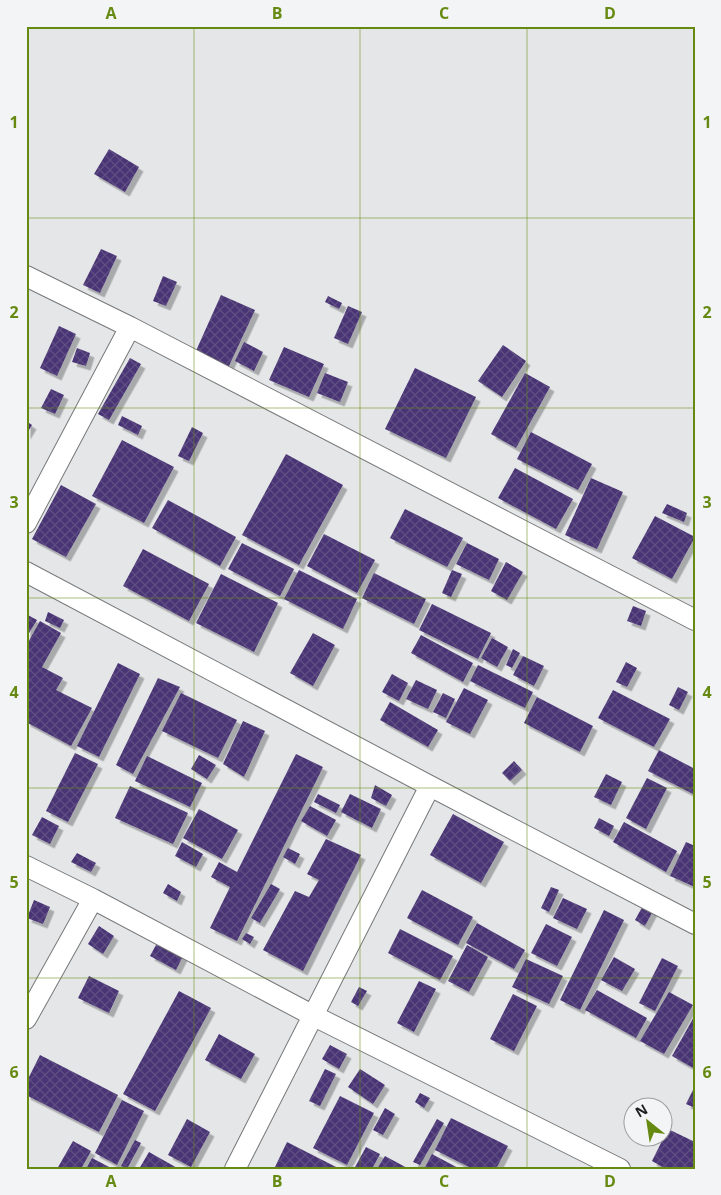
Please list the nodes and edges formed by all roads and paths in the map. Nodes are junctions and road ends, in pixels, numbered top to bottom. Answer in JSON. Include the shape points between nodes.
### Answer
{"nodes":[{"id":1,"x":26,"y":276,"type":"edge"},
{"id":2,"x":130,"y":327,"type":"junction"},
{"id":3,"x":26,"y":524,"type":"edge"},
{"id":4,"x":26,"y":572,"type":"edge"},
{"id":5,"x":695,"y":620,"type":"edge"},
{"id":6,"x":430,"y":786,"type":"junction"},
{"id":7,"x":26,"y":866,"type":"edge"},
{"id":8,"x":93,"y":899,"type":"junction"},
{"id":9,"x":695,"y":924,"type":"edge"},
{"id":10,"x":312,"y":1015,"type":"junction"},
{"id":11,"x":26,"y":1020,"type":"edge"},
{"id":12,"x":235,"y":1169,"type":"edge"},
{"id":13,"x":620,"y":1169,"type":"edge"}],
"edges":[{"from":1,"to":2,"type":"street"},
{"from":2,"to":3,"type":"street"},
{"from":2,"to":5,"type":"street"},
{"from":4,"to":6,"type":"street"},
{"from":6,"to":9,"type":"street"},
{"from":6,"to":10,"type":"street"},
{"from":7,"to":8,"type":"street"},
{"from":8,"to":10,"type":"street"},
{"from":8,"to":11,"type":"street"},
{"from":10,"to":12,"type":"street"},
{"from":10,"to":13,"type":"street"}]}
